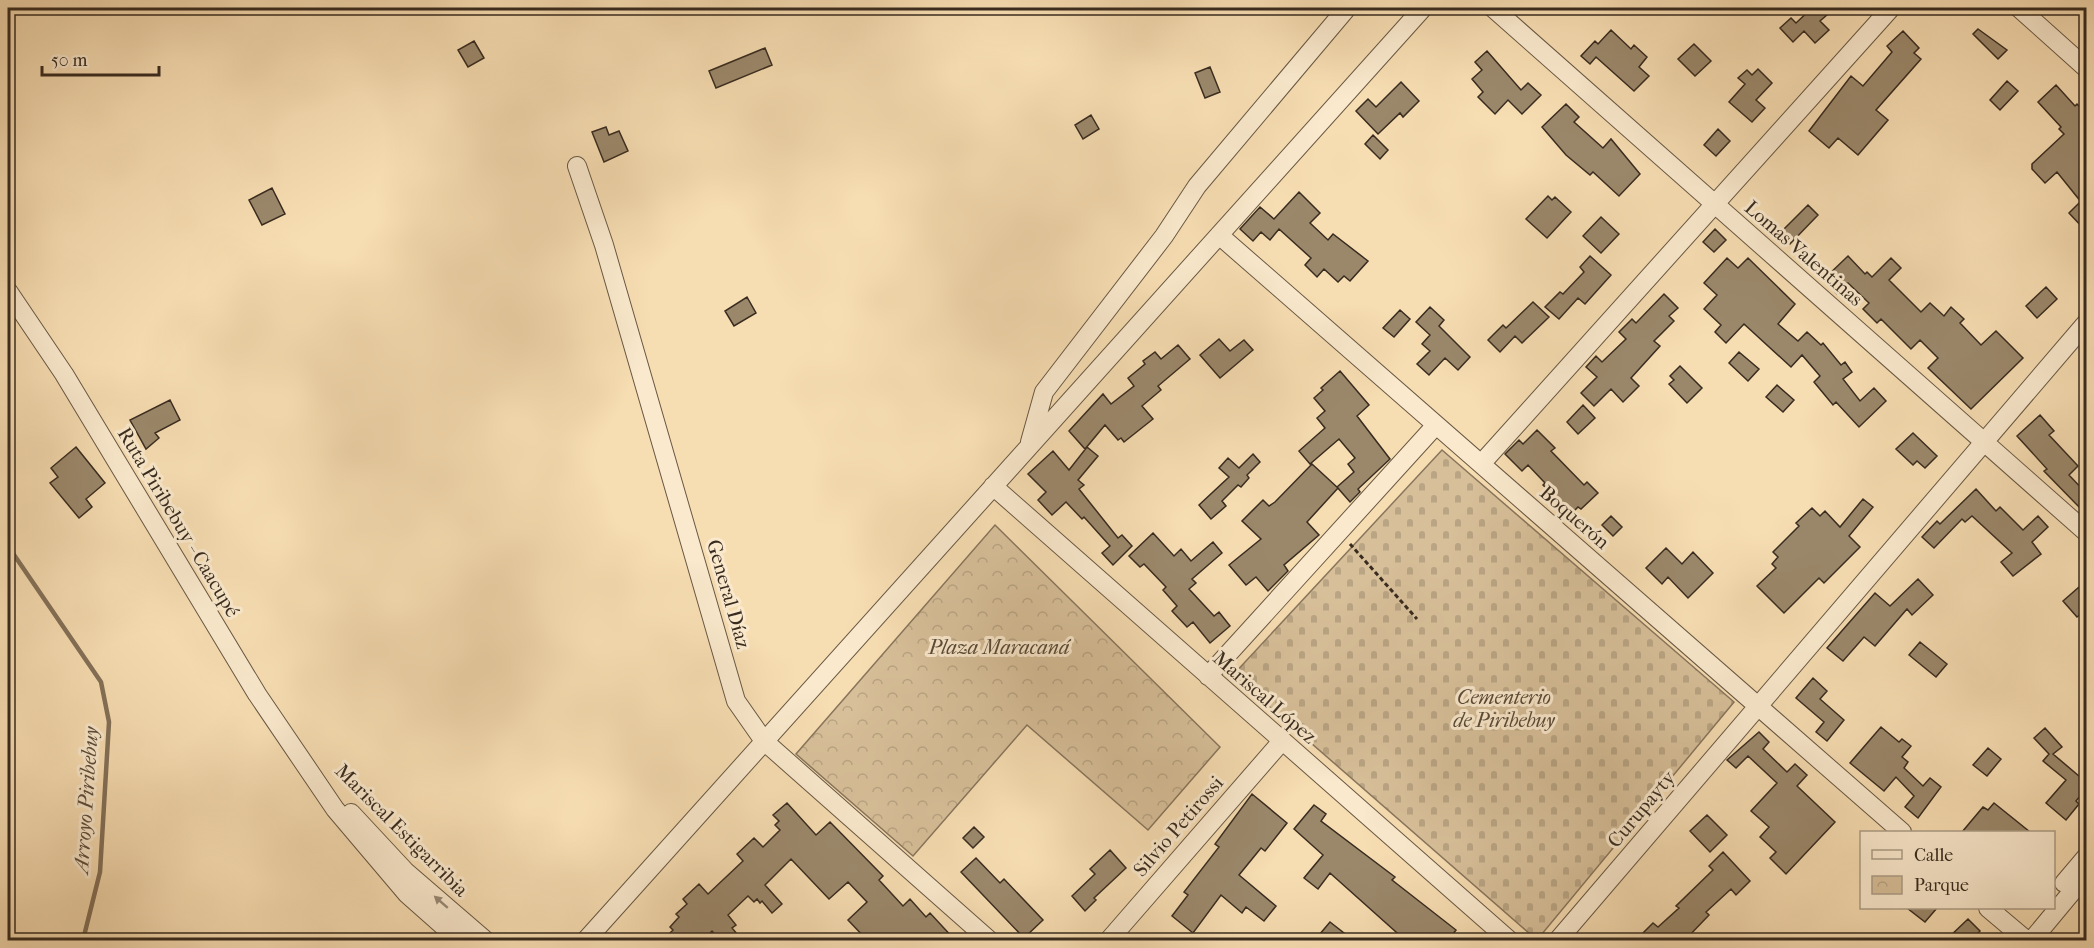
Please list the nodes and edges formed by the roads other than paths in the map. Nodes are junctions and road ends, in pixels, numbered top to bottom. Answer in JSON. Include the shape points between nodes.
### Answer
{"nodes":[{"id":1,"x":1347,"y":8,"type":"edge"},
{"id":2,"x":1423,"y":8,"type":"edge"},
{"id":3,"x":1493,"y":8,"type":"edge"},
{"id":4,"x":1891,"y":8,"type":"edge"},
{"id":5,"x":2019,"y":8,"type":"edge"},
{"id":6,"x":2086,"y":68,"type":"edge"},
{"id":7,"x":577,"y":166,"type":"dead end"},
{"id":8,"x":1714,"y":203,"type":"junction"},
{"id":9,"x":1219,"y":235,"type":"junction"},
{"id":10,"x":8,"y":291,"type":"edge"},
{"id":11,"x":2086,"y":323,"type":"edge"},
{"id":12,"x":1436,"y":425,"type":"junction"},
{"id":13,"x":1984,"y":442,"type":"junction"},
{"id":14,"x":1028,"y":447,"type":"junction"},
{"id":15,"x":1481,"y":464,"type":"junction"},
{"id":16,"x":993,"y":486,"type":"junction"},
{"id":17,"x":2086,"y":532,"type":"edge"},
{"id":18,"x":1208,"y":676,"type":"junction"},
{"id":19,"x":1757,"y":706,"type":"junction"},
{"id":20,"x":764,"y":741,"type":"junction"},
{"id":21,"x":1282,"y":741,"type":"junction"},
{"id":22,"x":314,"y":775,"type":"junction"},
{"id":23,"x":1901,"y":831,"type":"edge"},
{"id":24,"x":2086,"y":857,"type":"edge"},
{"id":25,"x":2086,"y":875,"type":"edge"},
{"id":26,"x":2055,"y":895,"type":"edge"},
{"id":27,"x":2055,"y":907,"type":"edge"},
{"id":28,"x":1989,"y":909,"type":"edge"},
{"id":29,"x":2043,"y":909,"type":"edge"},
{"id":30,"x":2053,"y":909,"type":"edge"},
{"id":31,"x":2024,"y":939,"type":"edge"},
{"id":32,"x":459,"y":940,"type":"edge"},
{"id":33,"x":485,"y":940,"type":"edge"},
{"id":34,"x":586,"y":940,"type":"edge"},
{"id":35,"x":989,"y":940,"type":"edge"},
{"id":36,"x":1109,"y":940,"type":"edge"},
{"id":37,"x":1509,"y":940,"type":"edge"},
{"id":38,"x":1558,"y":940,"type":"edge"}],
"edges":[{"from":1,"to":14,"type":"street","via":[[1197,186],[1164,236],[1044,392]]},
{"from":2,"to":9,"type":"street"},
{"from":3,"to":8,"type":"street","name":"Lomas Valentinas"},
{"from":4,"to":8,"type":"street"},
{"from":5,"to":6,"type":"street"},
{"from":7,"to":20,"type":"street","name":"General Díaz","via":[[604,245],[736,701]]},
{"from":8,"to":13,"type":"street","name":"Lomas Valentinas"},
{"from":8,"to":15,"type":"street"},
{"from":9,"to":12,"type":"street","name":"Boquerón"},
{"from":9,"to":14,"type":"street"},
{"from":10,"to":22,"type":"street","name":"Ruta Piribebuy - Caacupé","via":[[64,374],[257,694]]},
{"from":11,"to":13,"type":"street","name":"Curupayty"},
{"from":12,"to":15,"type":"street","name":"Boquerón"},
{"from":12,"to":18,"type":"street"},
{"from":13,"to":17,"type":"street","name":"Lomas Valentinas"},
{"from":13,"to":19,"type":"street","name":"Curupayty"},
{"from":14,"to":16,"type":"street"},
{"from":15,"to":19,"type":"street","name":"Boquerón"},
{"from":16,"to":18,"type":"street","name":"Mariscal López"},
{"from":16,"to":20,"type":"street"},
{"from":18,"to":21,"type":"street","name":"Mariscal López"},
{"from":19,"to":23,"type":"street","name":"Boquerón"},
{"from":19,"to":38,"type":"street","name":"Curupayty"},
{"from":20,"to":34,"type":"street"},
{"from":20,"to":35,"type":"street","name":"General Díaz"},
{"from":21,"to":36,"type":"street","name":"Silvio Petirossi"},
{"from":21,"to":37,"type":"street","name":"Mariscal López"},
{"from":22,"to":32,"type":"street","via":[[361,843],[407,894]]},
{"from":33,"to":22,"type":"street","name":"Mariscal Estigarribia","one_way":true,"via":[[405,871]]},
{"from":24,"to":26,"type":"street"},
{"from":25,"to":27,"type":"street"},
{"from":28,"to":31,"type":"street"},
{"from":29,"to":31,"type":"street"},
{"from":30,"to":31,"type":"street"}]}
